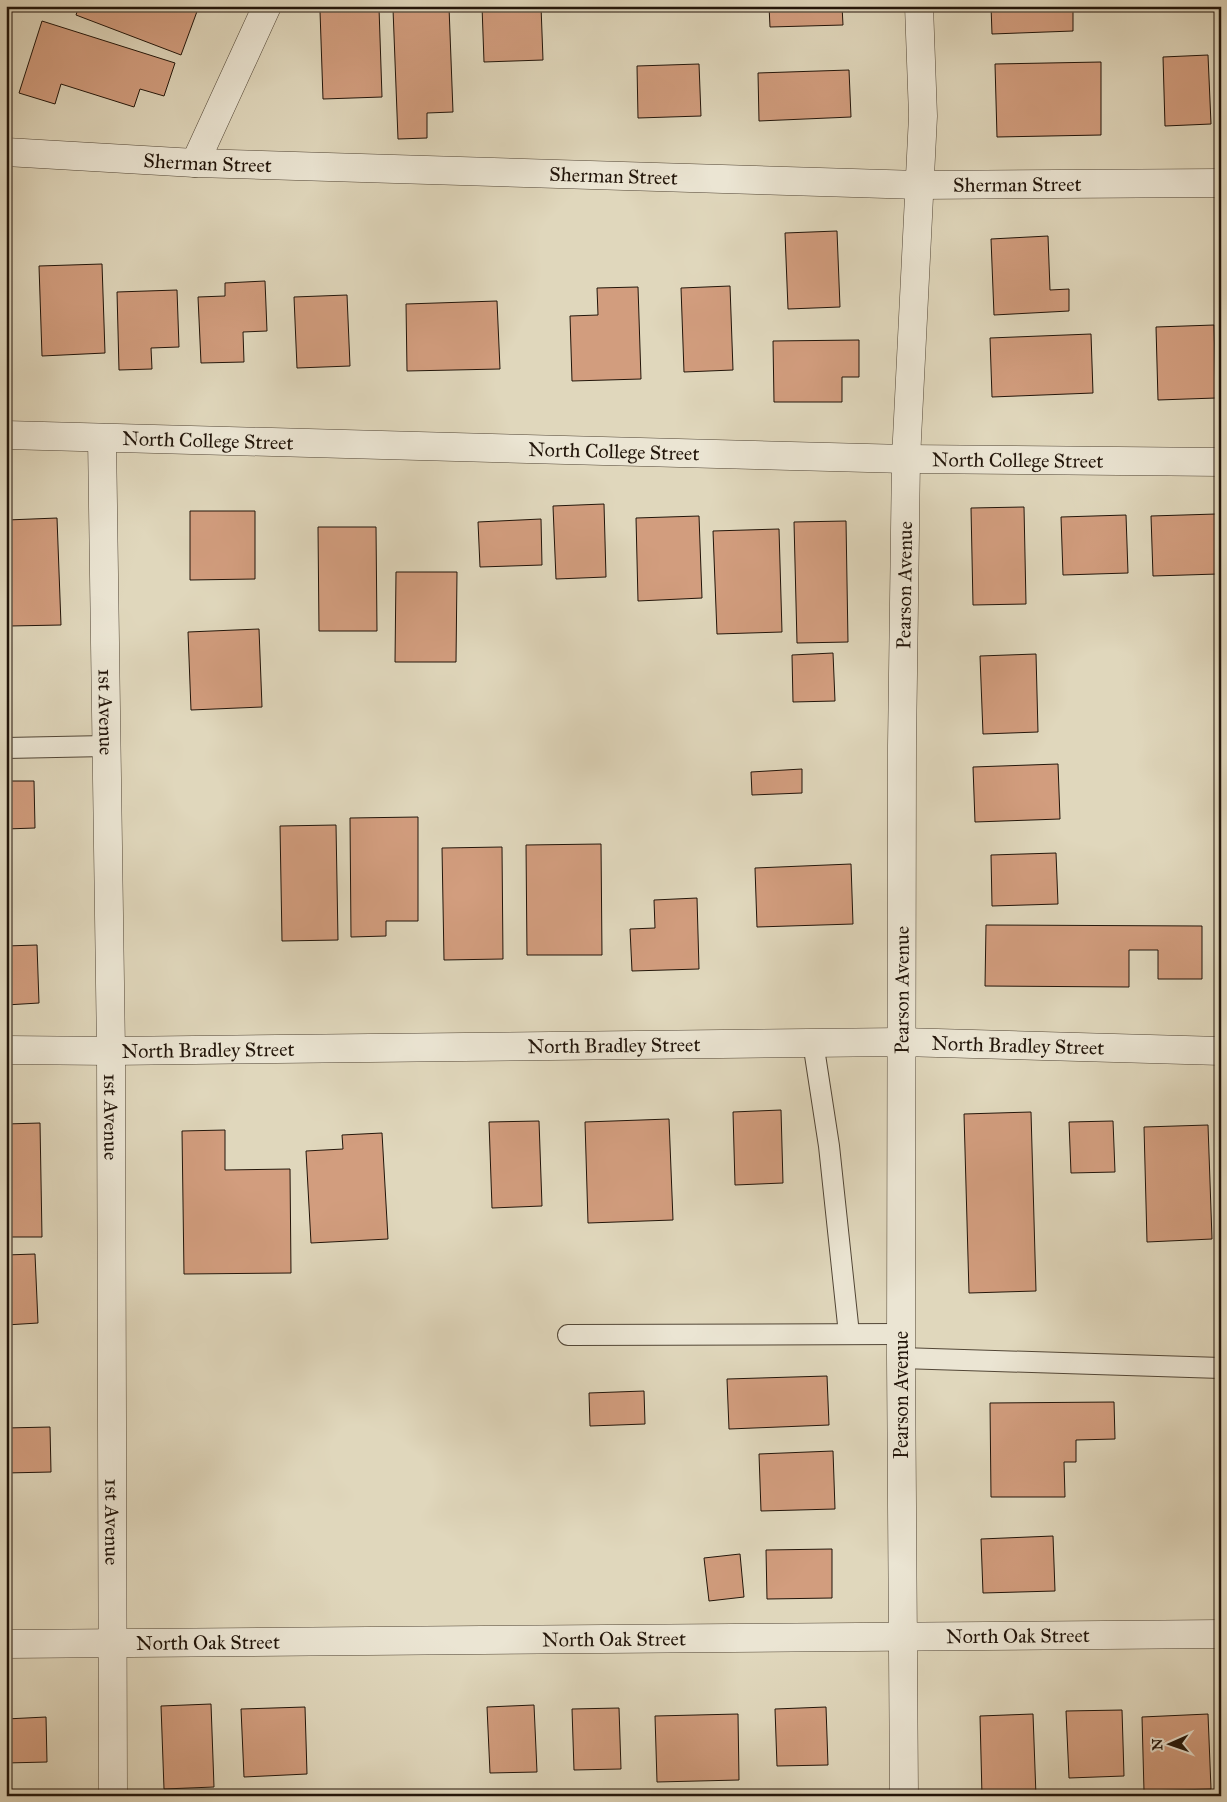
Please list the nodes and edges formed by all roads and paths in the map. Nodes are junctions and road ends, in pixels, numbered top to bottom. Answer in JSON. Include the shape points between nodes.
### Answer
{"nodes":[{"id":1,"x":267,"y":6,"type":"edge"},
{"id":2,"x":918,"y":6,"type":"edge"},
{"id":3,"x":6,"y":152,"type":"edge"},
{"id":4,"x":195,"y":163,"type":"junction"},
{"id":5,"x":1221,"y":183,"type":"edge"},
{"id":6,"x":919,"y":185,"type":"junction"},
{"id":7,"x":6,"y":435,"type":"edge"},
{"id":8,"x":102,"y":438,"type":"junction"},
{"id":9,"x":906,"y":460,"type":"junction"},
{"id":10,"x":1221,"y":462,"type":"edge"},
{"id":11,"x":106,"y":746,"type":"junction"},
{"id":12,"x":6,"y":748,"type":"edge"},
{"id":13,"x":813,"y":1042,"type":"junction"},
{"id":14,"x":901,"y":1042,"type":"junction"},
{"id":15,"x":6,"y":1050,"type":"edge"},
{"id":16,"x":111,"y":1051,"type":"junction"},
{"id":17,"x":1221,"y":1051,"type":"edge"},
{"id":18,"x":849,"y":1334,"type":"junction"},
{"id":19,"x":568,"y":1335,"type":"dead end"},
{"id":20,"x":901,"y":1346,"type":"junction"},
{"id":21,"x":1221,"y":1368,"type":"edge"},
{"id":22,"x":1221,"y":1634,"type":"edge"},
{"id":23,"x":902,"y":1636,"type":"junction"},
{"id":24,"x":6,"y":1644,"type":"edge"},
{"id":25,"x":112,"y":1645,"type":"junction"},
{"id":26,"x":113,"y":1796,"type":"edge"},
{"id":27,"x":904,"y":1796,"type":"edge"}],
"edges":[{"from":1,"to":4,"type":"street"},
{"from":2,"to":6,"type":"street","name":"Pearson Avenue","via":[[923,116]]},
{"from":3,"to":4,"type":"street","name":"Sherman Street"},
{"from":4,"to":6,"type":"street","name":"Sherman Street"},
{"from":5,"to":6,"type":"street","name":"Sherman Street"},
{"from":6,"to":9,"type":"street","name":"Pearson Avenue"},
{"from":7,"to":8,"type":"street","name":"North College Street"},
{"from":8,"to":9,"type":"street","name":"North College Street"},
{"from":8,"to":11,"type":"street","name":"1st Avenue"},
{"from":9,"to":10,"type":"street","name":"North College Street"},
{"from":9,"to":14,"type":"street","name":"Pearson Avenue"},
{"from":11,"to":12,"type":"lane"},
{"from":11,"to":16,"type":"street","name":"1st Avenue"},
{"from":13,"to":14,"type":"street","name":"North Bradley Street"},
{"from":13,"to":16,"type":"street","name":"North Bradley Street"},
{"from":13,"to":18,"type":"lane","via":[[829,1146]]},
{"from":14,"to":17,"type":"street","name":"North Bradley Street"},
{"from":14,"to":20,"type":"street","name":"Pearson Avenue"},
{"from":15,"to":16,"type":"street","name":"North Bradley Street"},
{"from":16,"to":25,"type":"street","name":"1st Avenue"},
{"from":18,"to":19,"type":"lane"},
{"from":18,"to":20,"type":"lane"},
{"from":20,"to":21,"type":"lane"},
{"from":20,"to":23,"type":"street","name":"Pearson Avenue"},
{"from":22,"to":23,"type":"street","name":"North Oak Street"},
{"from":23,"to":25,"type":"street","name":"North Oak Street"},
{"from":23,"to":27,"type":"street","name":"Pearson Avenue"},
{"from":24,"to":25,"type":"street","name":"North Oak Street"},
{"from":25,"to":26,"type":"street","name":"1st Avenue"}]}
